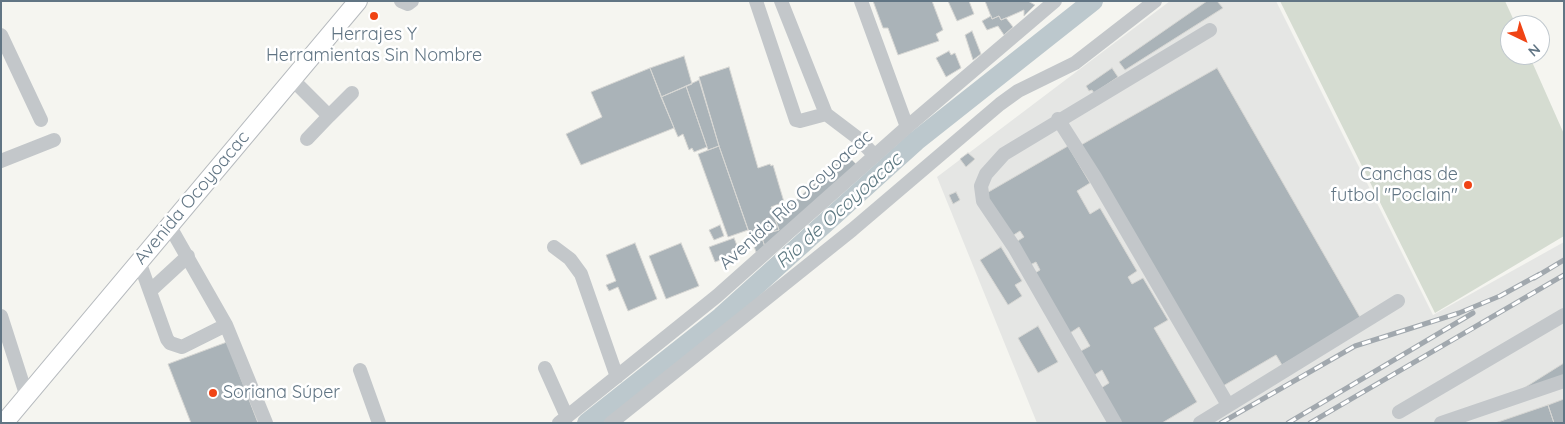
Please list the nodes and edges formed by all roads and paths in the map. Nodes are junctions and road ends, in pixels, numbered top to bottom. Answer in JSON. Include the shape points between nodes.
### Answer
{"nodes":[{"id":1,"x":358,"y":1,"type":"edge"},
{"id":2,"x":401,"y":1,"type":"edge"},
{"id":3,"x":412,"y":1,"type":"edge"},
{"id":4,"x":756,"y":1,"type":"edge"},
{"id":5,"x":781,"y":1,"type":"edge"},
{"id":6,"x":861,"y":1,"type":"edge"},
{"id":7,"x":1055,"y":1,"type":"edge"},
{"id":8,"x":1155,"y":1,"type":"edge"},
{"id":9,"x":1210,"y":30,"type":"dead end"},
{"id":10,"x":1,"y":35,"type":"edge"},
{"id":11,"x":292,"y":80,"type":"junction"},
{"id":12,"x":352,"y":93,"type":"dead end"},
{"id":13,"x":826,"y":114,"type":"junction"},
{"id":14,"x":329,"y":116,"type":"junction"},
{"id":15,"x":1058,"y":119,"type":"junction"},
{"id":16,"x":41,"y":120,"type":"dead end"},
{"id":17,"x":907,"y":127,"type":"junction"},
{"id":18,"x":307,"y":139,"type":"dead end"},
{"id":19,"x":54,"y":140,"type":"dead end"},
{"id":20,"x":875,"y":156,"type":"junction"},
{"id":21,"x":1,"y":161,"type":"edge"},
{"id":22,"x":169,"y":225,"type":"junction"},
{"id":23,"x":554,"y":247,"type":"dead end"},
{"id":24,"x":188,"y":256,"type":"junction"},
{"id":25,"x":139,"y":261,"type":"junction"},
{"id":26,"x":150,"y":291,"type":"junction"},
{"id":27,"x":1398,"y":301,"type":"dead end"},
{"id":28,"x":1,"y":316,"type":"edge"},
{"id":29,"x":1564,"y":316,"type":"edge"},
{"id":30,"x":226,"y":324,"type":"junction"},
{"id":31,"x":7,"y":356,"type":"edge"},
{"id":32,"x":545,"y":368,"type":"dead end"},
{"id":33,"x":360,"y":370,"type":"dead end"},
{"id":34,"x":617,"y":377,"type":"junction"},
{"id":35,"x":1564,"y":381,"type":"edge"},
{"id":36,"x":1228,"y":405,"type":"junction"},
{"id":37,"x":21,"y":408,"type":"edge"},
{"id":38,"x":1399,"y":412,"type":"dead end"},
{"id":39,"x":563,"y":420,"type":"edge"},
{"id":40,"x":4,"y":423,"type":"edge"},
{"id":41,"x":266,"y":423,"type":"edge"},
{"id":42,"x":379,"y":423,"type":"edge"},
{"id":43,"x":611,"y":423,"type":"edge"},
{"id":44,"x":1115,"y":423,"type":"edge"},
{"id":45,"x":1200,"y":423,"type":"edge"},
{"id":46,"x":1441,"y":423,"type":"edge"}],
"edges":[{"from":1,"to":11,"type":"main road","name":"Avenida Ocoyoacac"},
{"from":2,"to":3,"type":"street","via":[[408,4]]},
{"from":4,"to":13,"type":"street","via":[[796,118],[800,121]]},
{"from":5,"to":13,"type":"street"},
{"from":6,"to":17,"type":"street"},
{"from":7,"to":17,"type":"street","name":"Avenida Río Ocoyoacac"},
{"from":8,"to":43,"type":"street","via":[[1075,63],[1018,91],[1000,104],[852,230]]},
{"from":9,"to":15,"type":"street"},
{"from":10,"to":16,"type":"street"},
{"from":11,"to":14,"type":"street"},
{"from":11,"to":22,"type":"main road","name":"Avenida Ocoyoacac"},
{"from":12,"to":14,"type":"street"},
{"from":13,"to":20,"type":"street"},
{"from":14,"to":18,"type":"street"},
{"from":15,"to":36,"type":"street"},
{"from":15,"to":44,"type":"street","via":[[996,161],[983,180],[981,197],[1014,247]]},
{"from":17,"to":20,"type":"street","name":"Avenida Río Ocoyoacac"},
{"from":19,"to":21,"type":"street"},
{"from":20,"to":34,"type":"street","name":"Avenida Río Ocoyoacac","via":[[717,296]]},
{"from":22,"to":24,"type":"street"},
{"from":22,"to":25,"type":"main road","name":"Avenida Ocoyoacac"},
{"from":23,"to":34,"type":"street","via":[[570,259],[581,274]]},
{"from":24,"to":26,"type":"street"},
{"from":24,"to":30,"type":"street"},
{"from":25,"to":26,"type":"street"},
{"from":25,"to":37,"type":"main road","name":"Avenida Ocoyoacac"},
{"from":26,"to":30,"type":"street","via":[[167,339],[175,346],[182,347]]},
{"from":27,"to":36,"type":"street"},
{"from":28,"to":31,"type":"street"},
{"from":29,"to":38,"type":"street"},
{"from":30,"to":41,"type":"street"},
{"from":31,"to":37,"type":"street"},
{"from":32,"to":39,"type":"street"},
{"from":33,"to":42,"type":"street"},
{"from":34,"to":39,"type":"street","name":"Avenida Río Ocoyoacac"},
{"from":35,"to":46,"type":"street"},
{"from":36,"to":45,"type":"street"},
{"from":37,"to":40,"type":"main road","name":"Avenida Ocoyoacac"}]}
